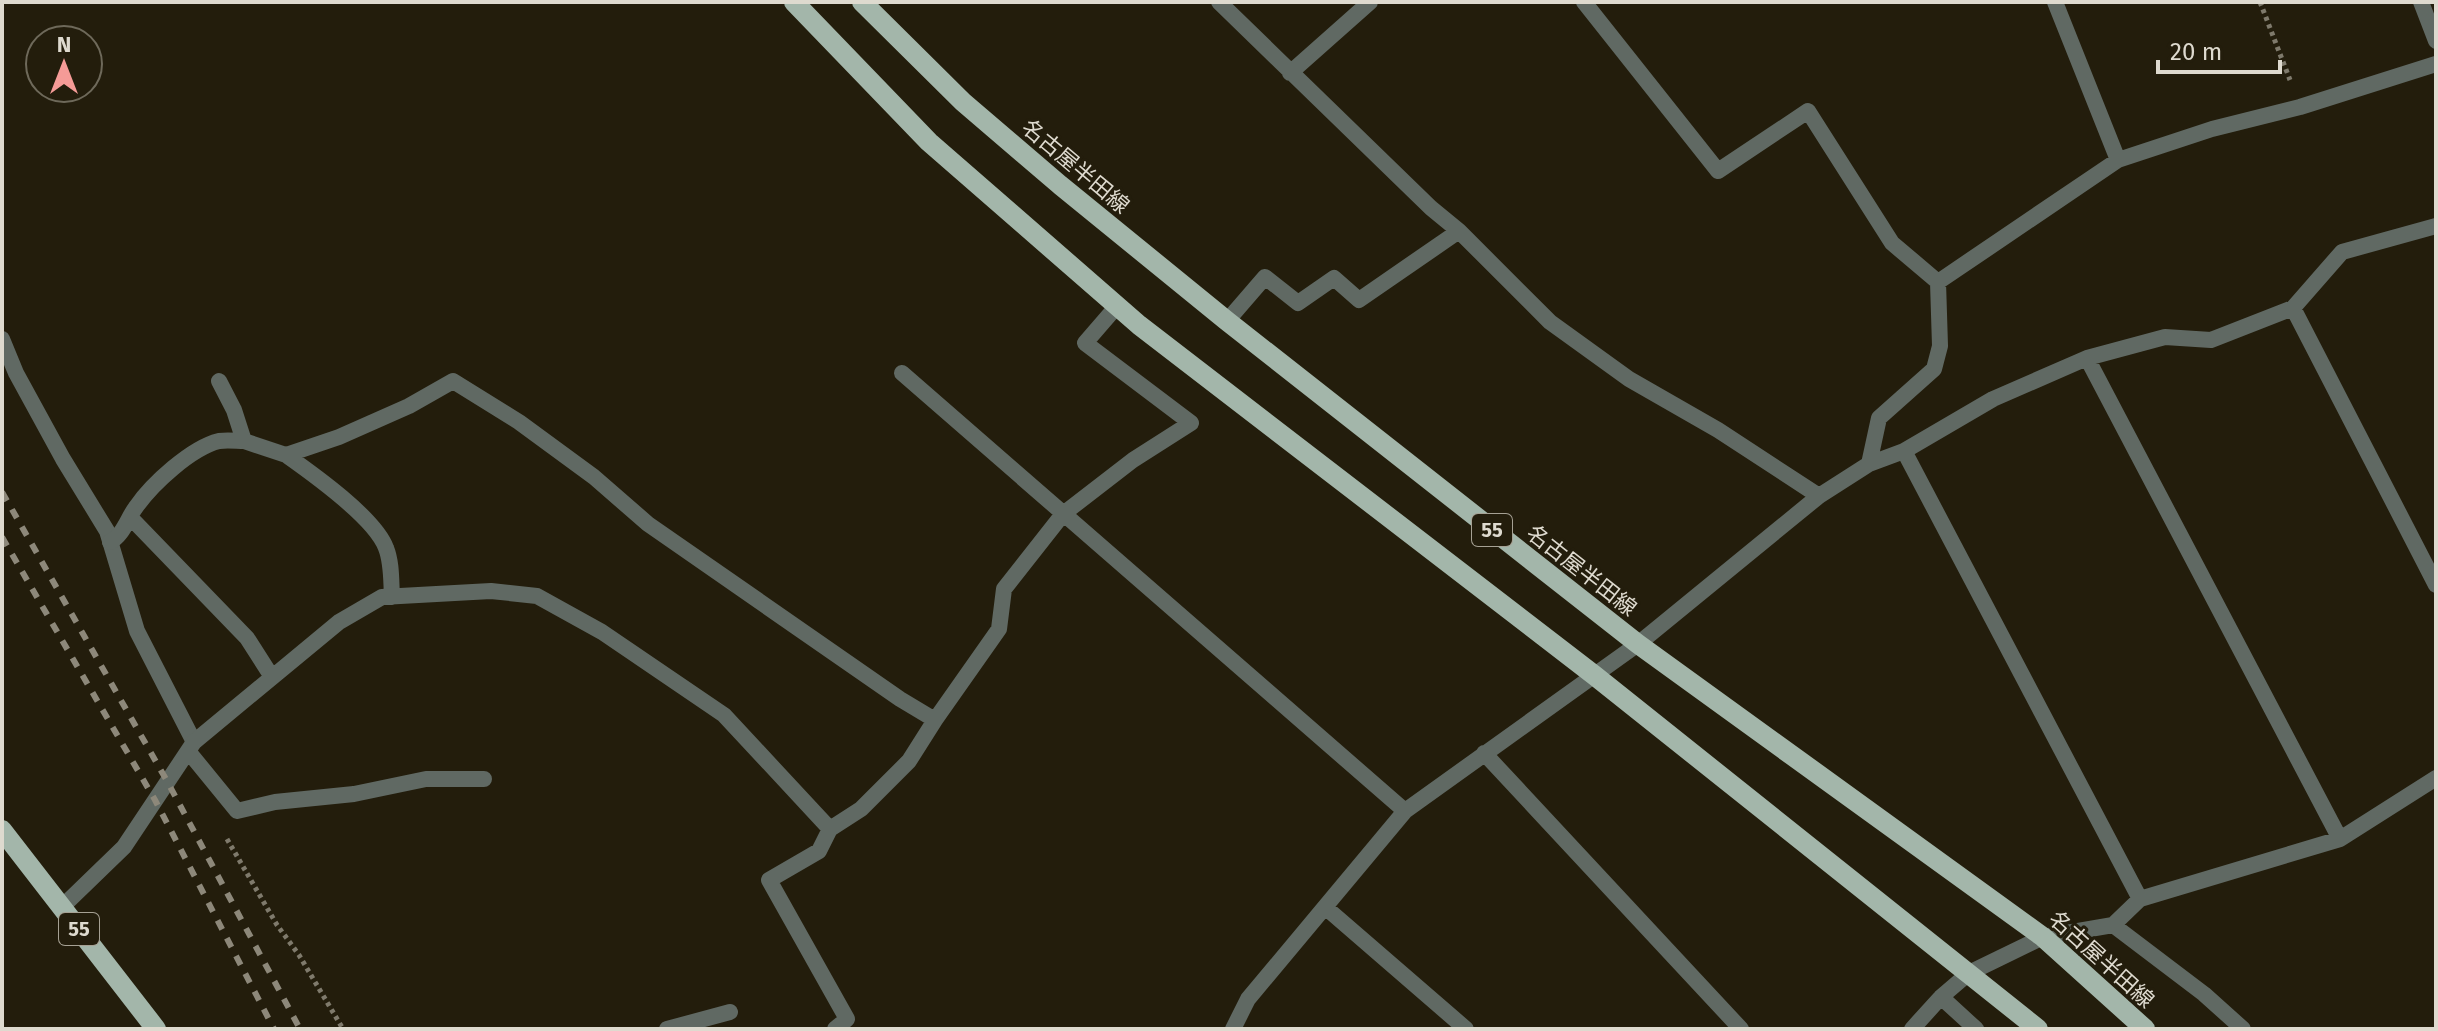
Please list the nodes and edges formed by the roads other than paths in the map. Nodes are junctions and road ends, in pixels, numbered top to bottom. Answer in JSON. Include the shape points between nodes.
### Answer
{"nodes":[{"id":1,"x":794,"y":2,"type":"edge"},
{"id":2,"x":862,"y":2,"type":"edge"},
{"id":3,"x":1219,"y":2,"type":"edge"},
{"id":4,"x":1370,"y":2,"type":"edge"},
{"id":5,"x":1584,"y":2,"type":"edge"},
{"id":6,"x":2055,"y":2,"type":"edge"},
{"id":7,"x":2421,"y":2,"type":"edge"},
{"id":8,"x":2436,"y":41,"type":"edge"},
{"id":9,"x":2436,"y":64,"type":"edge"},
{"id":10,"x":1290,"y":73,"type":"junction"},
{"id":11,"x":2118,"y":160,"type":"junction"},
{"id":12,"x":2436,"y":226,"type":"edge"},
{"id":13,"x":1459,"y":231,"type":"junction"},
{"id":14,"x":1938,"y":282,"type":"junction"},
{"id":15,"x":1117,"y":306,"type":"junction"},
{"id":16,"x":2293,"y":308,"type":"junction"},
{"id":17,"x":1227,"y":321,"type":"junction"},
{"id":18,"x":2,"y":339,"type":"edge"},
{"id":19,"x":2087,"y":358,"type":"junction"},
{"id":20,"x":902,"y":373,"type":"dead end"},
{"id":21,"x":219,"y":381,"type":"dead end"},
{"id":22,"x":244,"y":441,"type":"junction"},
{"id":23,"x":1904,"y":451,"type":"junction"},
{"id":24,"x":286,"y":455,"type":"junction"},
{"id":25,"x":1869,"y":464,"type":"junction"},
{"id":26,"x":1819,"y":496,"type":"junction"},
{"id":27,"x":1063,"y":514,"type":"junction"},
{"id":28,"x":130,"y":517,"type":"junction"},
{"id":29,"x":110,"y":542,"type":"junction"},
{"id":30,"x":2436,"y":585,"type":"edge"},
{"id":31,"x":392,"y":597,"type":"junction"},
{"id":32,"x":1638,"y":644,"type":"junction"},
{"id":33,"x":1594,"y":675,"type":"junction"},
{"id":34,"x":272,"y":677,"type":"junction"},
{"id":35,"x":935,"y":720,"type":"junction"},
{"id":36,"x":191,"y":747,"type":"junction"},
{"id":37,"x":1484,"y":753,"type":"junction"},
{"id":38,"x":2436,"y":778,"type":"edge"},
{"id":39,"x":484,"y":779,"type":"dead end"},
{"id":40,"x":1405,"y":811,"type":"junction"},
{"id":41,"x":830,"y":829,"type":"junction"},
{"id":42,"x":2,"y":830,"type":"edge"},
{"id":43,"x":2340,"y":839,"type":"junction"},
{"id":44,"x":2140,"y":899,"type":"junction"},
{"id":45,"x":62,"y":907,"type":"junction"},
{"id":46,"x":1325,"y":907,"type":"junction"},
{"id":47,"x":2113,"y":925,"type":"junction"},
{"id":48,"x":2043,"y":937,"type":"junction"},
{"id":49,"x":1969,"y":973,"type":"junction"},
{"id":50,"x":1941,"y":997,"type":"junction"},
{"id":51,"x":730,"y":1012,"type":"dead end"},
{"id":52,"x":156,"y":1029,"type":"edge"},
{"id":53,"x":667,"y":1029,"type":"edge"},
{"id":54,"x":835,"y":1029,"type":"edge"},
{"id":55,"x":1233,"y":1029,"type":"edge"},
{"id":56,"x":1466,"y":1029,"type":"edge"},
{"id":57,"x":1741,"y":1029,"type":"edge"},
{"id":58,"x":1912,"y":1029,"type":"edge"},
{"id":59,"x":1976,"y":1029,"type":"edge"},
{"id":60,"x":2038,"y":1029,"type":"edge"},
{"id":61,"x":2145,"y":1029,"type":"edge"},
{"id":62,"x":2243,"y":1029,"type":"edge"}],
"edges":[{"from":1,"to":15,"type":"main road","number":"55","via":[[929,142]]},
{"from":2,"to":17,"type":"main road","name":"名古屋半田線","number":"55","via":[[963,102]]},
{"from":3,"to":10,"type":"street"},
{"from":4,"to":10,"type":"street"},
{"from":5,"to":14,"type":"street","via":[[1718,171],[1808,111],[1892,243]]},
{"from":6,"to":11,"type":"street"},
{"from":7,"to":8,"type":"street"},
{"from":9,"to":11,"type":"street"},
{"from":10,"to":13,"type":"street"},
{"from":11,"to":14,"type":"street"},
{"from":12,"to":16,"type":"street","via":[[2342,252]]},
{"from":13,"to":17,"type":"street","via":[[1359,300],[1334,278],[1298,303],[1265,277]]},
{"from":13,"to":26,"type":"street","via":[[1550,322],[1629,379]]},
{"from":14,"to":25,"type":"street","via":[[1940,346],[1934,369],[1879,418]]},
{"from":15,"to":27,"type":"street","via":[[1085,343],[1191,423]]},
{"from":15,"to":33,"type":"main road","number":"55"},
{"from":16,"to":19,"type":"street","via":[[2211,340],[2165,337]]},
{"from":16,"to":30,"type":"street"},
{"from":17,"to":32,"type":"main road","name":"名古屋半田線","number":"55"},
{"from":18,"to":29,"type":"street"},
{"from":19,"to":23,"type":"street","via":[[1993,399]]},
{"from":19,"to":43,"type":"street"},
{"from":20,"to":27,"type":"street"},
{"from":21,"to":22,"type":"street"},
{"from":22,"to":24,"type":"street"},
{"from":22,"to":28,"type":"street","via":[[219,441],[198,451],[156,482]]},
{"from":23,"to":25,"type":"street"},
{"from":23,"to":44,"type":"street"},
{"from":24,"to":31,"type":"street","via":[[339,494],[385,545]]},
{"from":24,"to":35,"type":"street","via":[[409,406],[453,381],[594,477],[648,524]]},
{"from":25,"to":26,"type":"street"},
{"from":26,"to":32,"type":"street"},
{"from":27,"to":35,"type":"street","via":[[1004,589],[999,629]]},
{"from":27,"to":40,"type":"street"},
{"from":28,"to":29,"type":"street"},
{"from":28,"to":34,"type":"street","via":[[247,638]]},
{"from":29,"to":36,"type":"street","via":[[137,631]]},
{"from":31,"to":34,"type":"street","via":[[382,597],[339,622]]},
{"from":31,"to":41,"type":"street","via":[[491,591],[537,596],[602,632],[724,715]]},
{"from":32,"to":33,"type":"street"},
{"from":32,"to":48,"type":"main road","name":"名古屋半田線","number":"55"},
{"from":33,"to":37,"type":"street"},
{"from":33,"to":49,"type":"main road","number":"55"},
{"from":34,"to":36,"type":"street"},
{"from":35,"to":41,"type":"street","via":[[909,761],[861,809]]},
{"from":36,"to":39,"type":"street","via":[[237,811],[426,779]]},
{"from":36,"to":45,"type":"street","via":[[124,847]]},
{"from":37,"to":40,"type":"street"},
{"from":37,"to":57,"type":"street"},
{"from":38,"to":43,"type":"street"},
{"from":40,"to":46,"type":"street"},
{"from":41,"to":54,"type":"street","via":[[819,851],[769,880],[847,1019]]},
{"from":42,"to":45,"type":"main road","number":"55"},
{"from":43,"to":44,"type":"street"},
{"from":44,"to":47,"type":"street"},
{"from":45,"to":52,"type":"main road","number":"55"},
{"from":46,"to":55,"type":"street","via":[[1248,999]]},
{"from":46,"to":56,"type":"street"},
{"from":47,"to":48,"type":"street"},
{"from":47,"to":62,"type":"street"},
{"from":48,"to":49,"type":"street"},
{"from":48,"to":61,"type":"main road","name":"名古屋半田線","number":"55"},
{"from":49,"to":50,"type":"street"},
{"from":49,"to":60,"type":"main road","number":"55"},
{"from":50,"to":58,"type":"street"},
{"from":50,"to":59,"type":"street"},
{"from":51,"to":53,"type":"street"}]}
